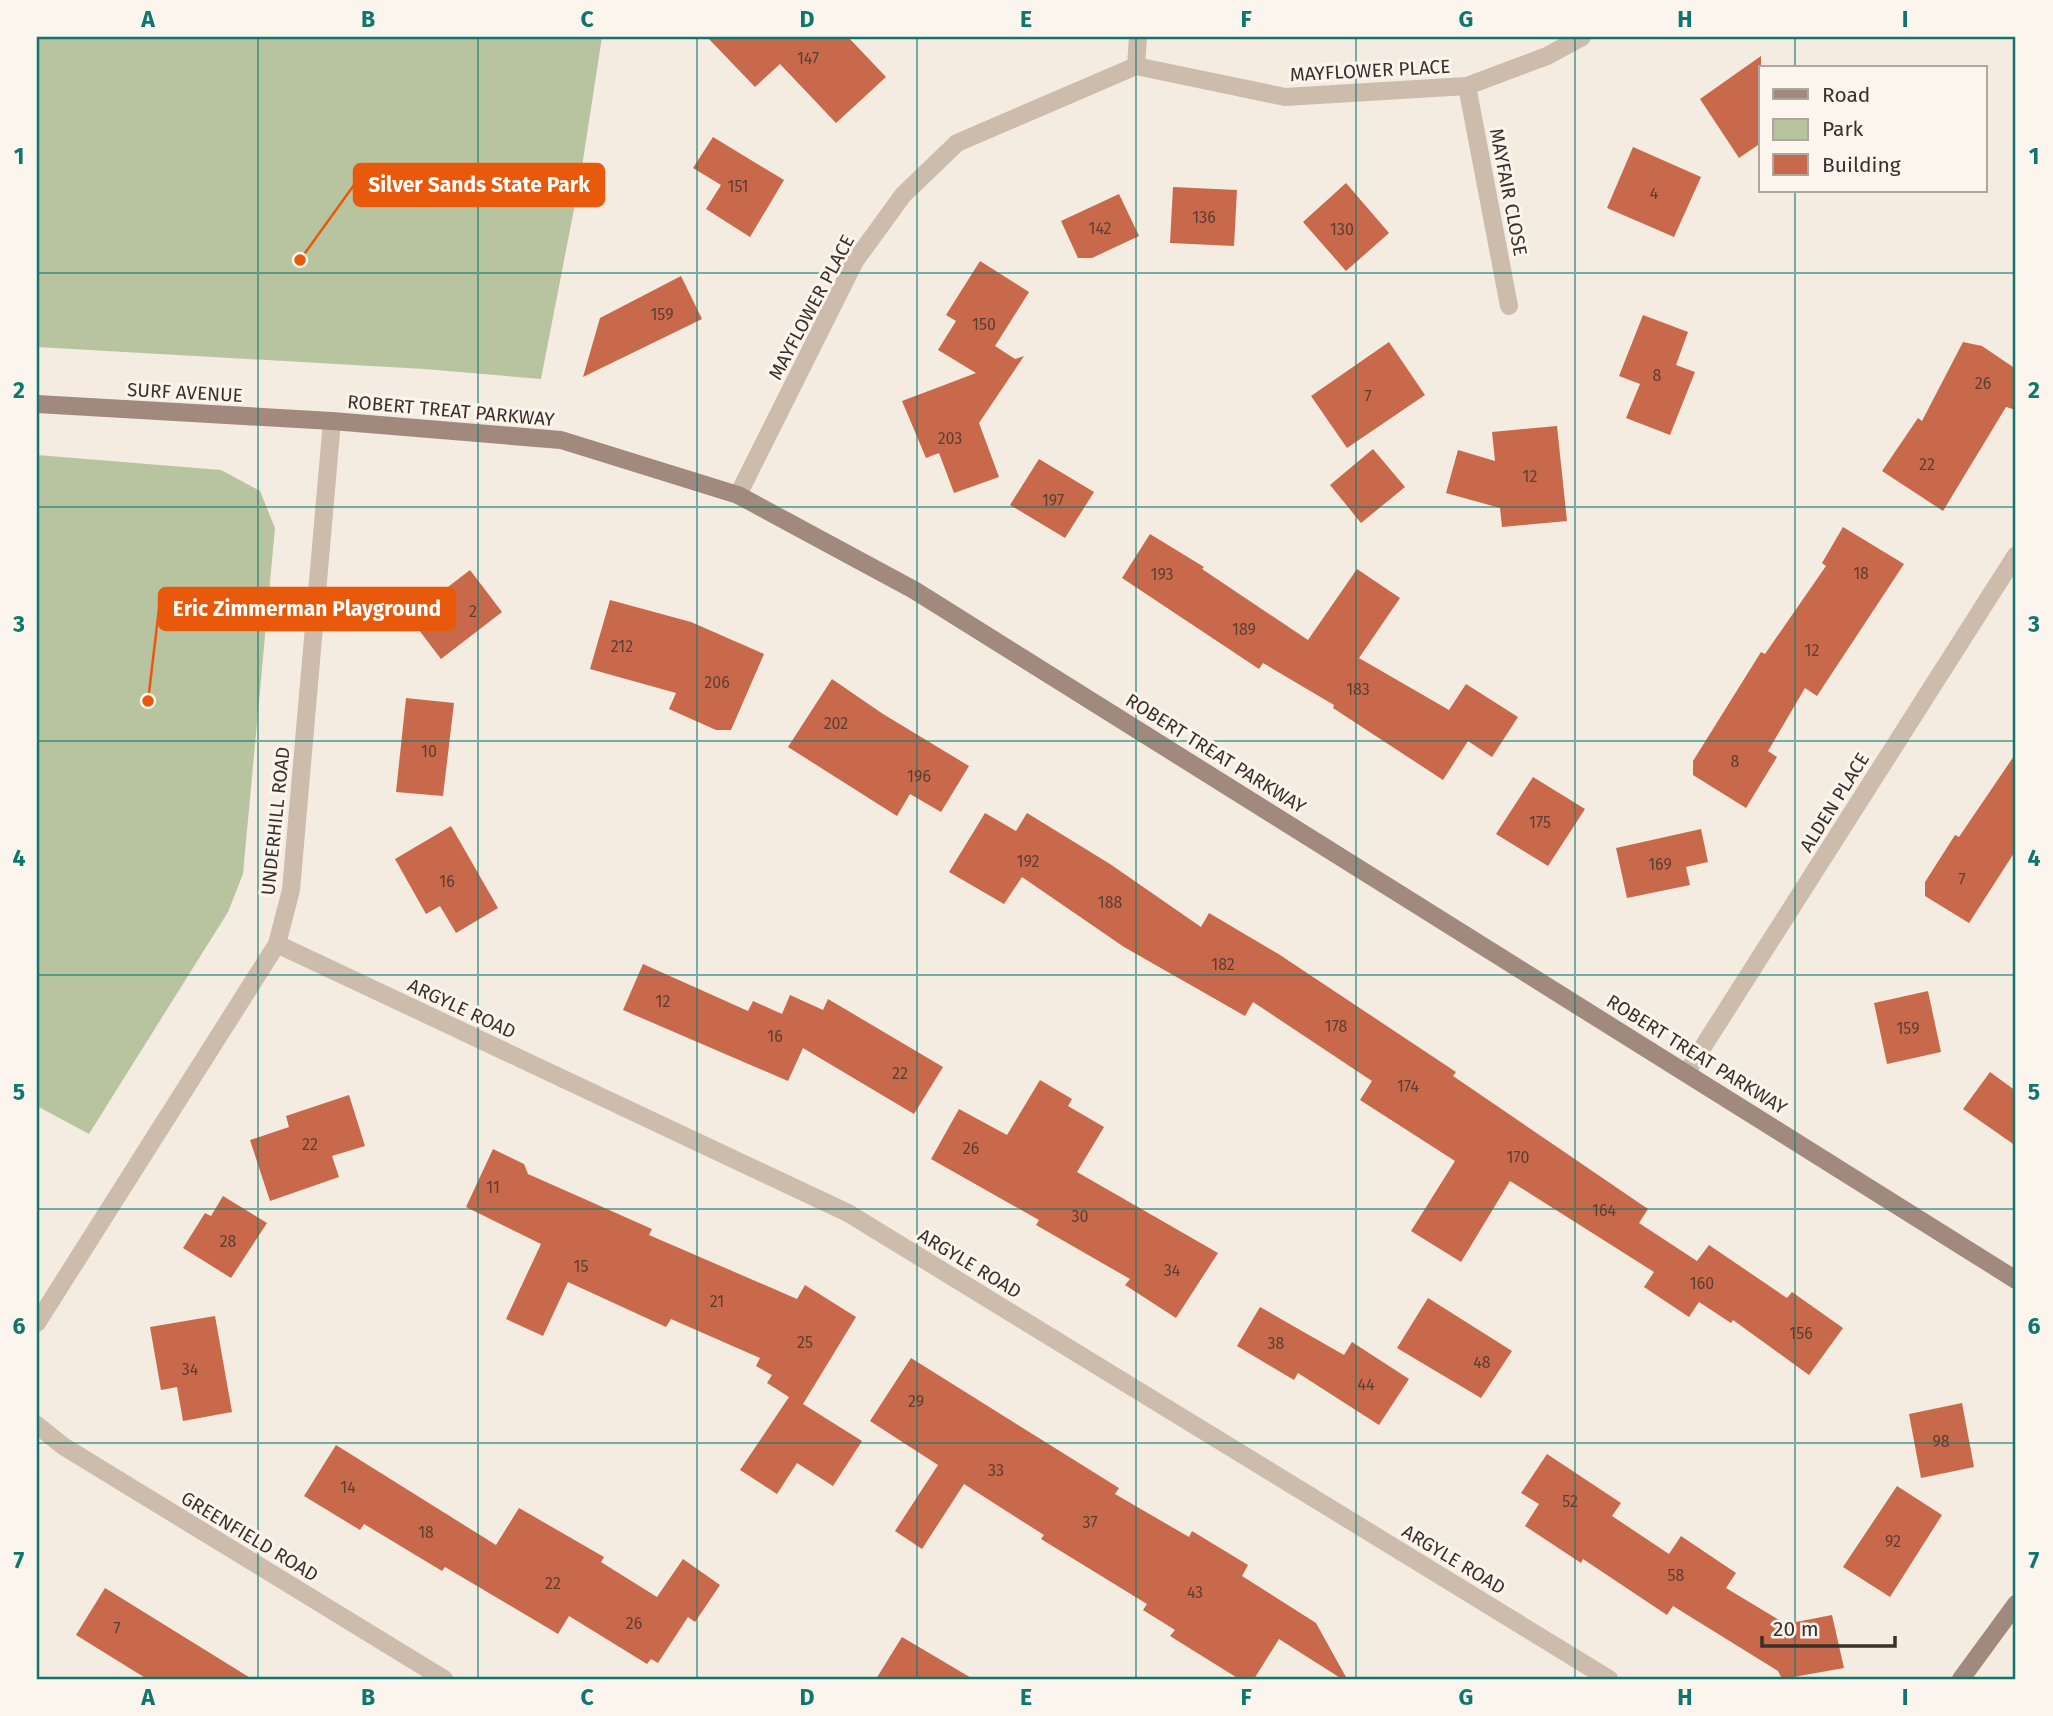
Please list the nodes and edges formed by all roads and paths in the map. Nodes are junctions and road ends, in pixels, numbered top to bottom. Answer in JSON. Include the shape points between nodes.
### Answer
{"nodes":[{"id":1,"x":1138,"y":37,"type":"edge"},
{"id":2,"x":1582,"y":37,"type":"edge"},
{"id":3,"x":1136,"y":66,"type":"junction"},
{"id":4,"x":1467,"y":86,"type":"junction"},
{"id":5,"x":1509,"y":306,"type":"dead end"},
{"id":6,"x":37,"y":404,"type":"edge"},
{"id":7,"x":332,"y":421,"type":"junction"},
{"id":8,"x":738,"y":495,"type":"junction"},
{"id":9,"x":2016,"y":555,"type":"edge"},
{"id":10,"x":277,"y":944,"type":"junction"},
{"id":11,"x":1687,"y":1072,"type":"junction"},
{"id":12,"x":2016,"y":1280,"type":"edge"},
{"id":13,"x":37,"y":1323,"type":"edge"},
{"id":14,"x":37,"y":1425,"type":"edge"},
{"id":15,"x":2016,"y":1604,"type":"edge"},
{"id":16,"x":444,"y":1679,"type":"edge"},
{"id":17,"x":1609,"y":1679,"type":"edge"},
{"id":18,"x":1961,"y":1679,"type":"edge"}],
"edges":[{"from":1,"to":3,"type":"street"},
{"from":2,"to":4,"type":"street","name":"MAYFLOWER PLACE","via":[[1547,56]]},
{"from":3,"to":4,"type":"street","name":"MAYFLOWER PLACE","via":[[1285,97]]},
{"from":3,"to":8,"type":"street","name":"MAYFLOWER PLACE","via":[[957,143],[903,195],[855,261]]},
{"from":4,"to":5,"type":"street","name":"MAYFAIR CLOSE"},
{"from":6,"to":7,"type":"street","name":"SURF AVENUE"},
{"from":7,"to":8,"type":"street","name":"ROBERT TREAT PARKWAY","via":[[561,440]]},
{"from":7,"to":10,"type":"street","name":"UNDERHILL ROAD","via":[[291,890]]},
{"from":8,"to":11,"type":"street","name":"ROBERT TREAT PARKWAY","via":[[914,590]]},
{"from":9,"to":11,"type":"street","name":"ALDEN PLACE"},
{"from":10,"to":13,"type":"street","name":"UNDERHILL ROAD"},
{"from":10,"to":17,"type":"street","name":"ARGYLE ROAD","via":[[848,1213]]},
{"from":11,"to":12,"type":"street","name":"ROBERT TREAT PARKWAY"},
{"from":14,"to":16,"type":"street","name":"GREENFIELD ROAD","via":[[63,1446]]},
{"from":15,"to":18,"type":"street"}]}
